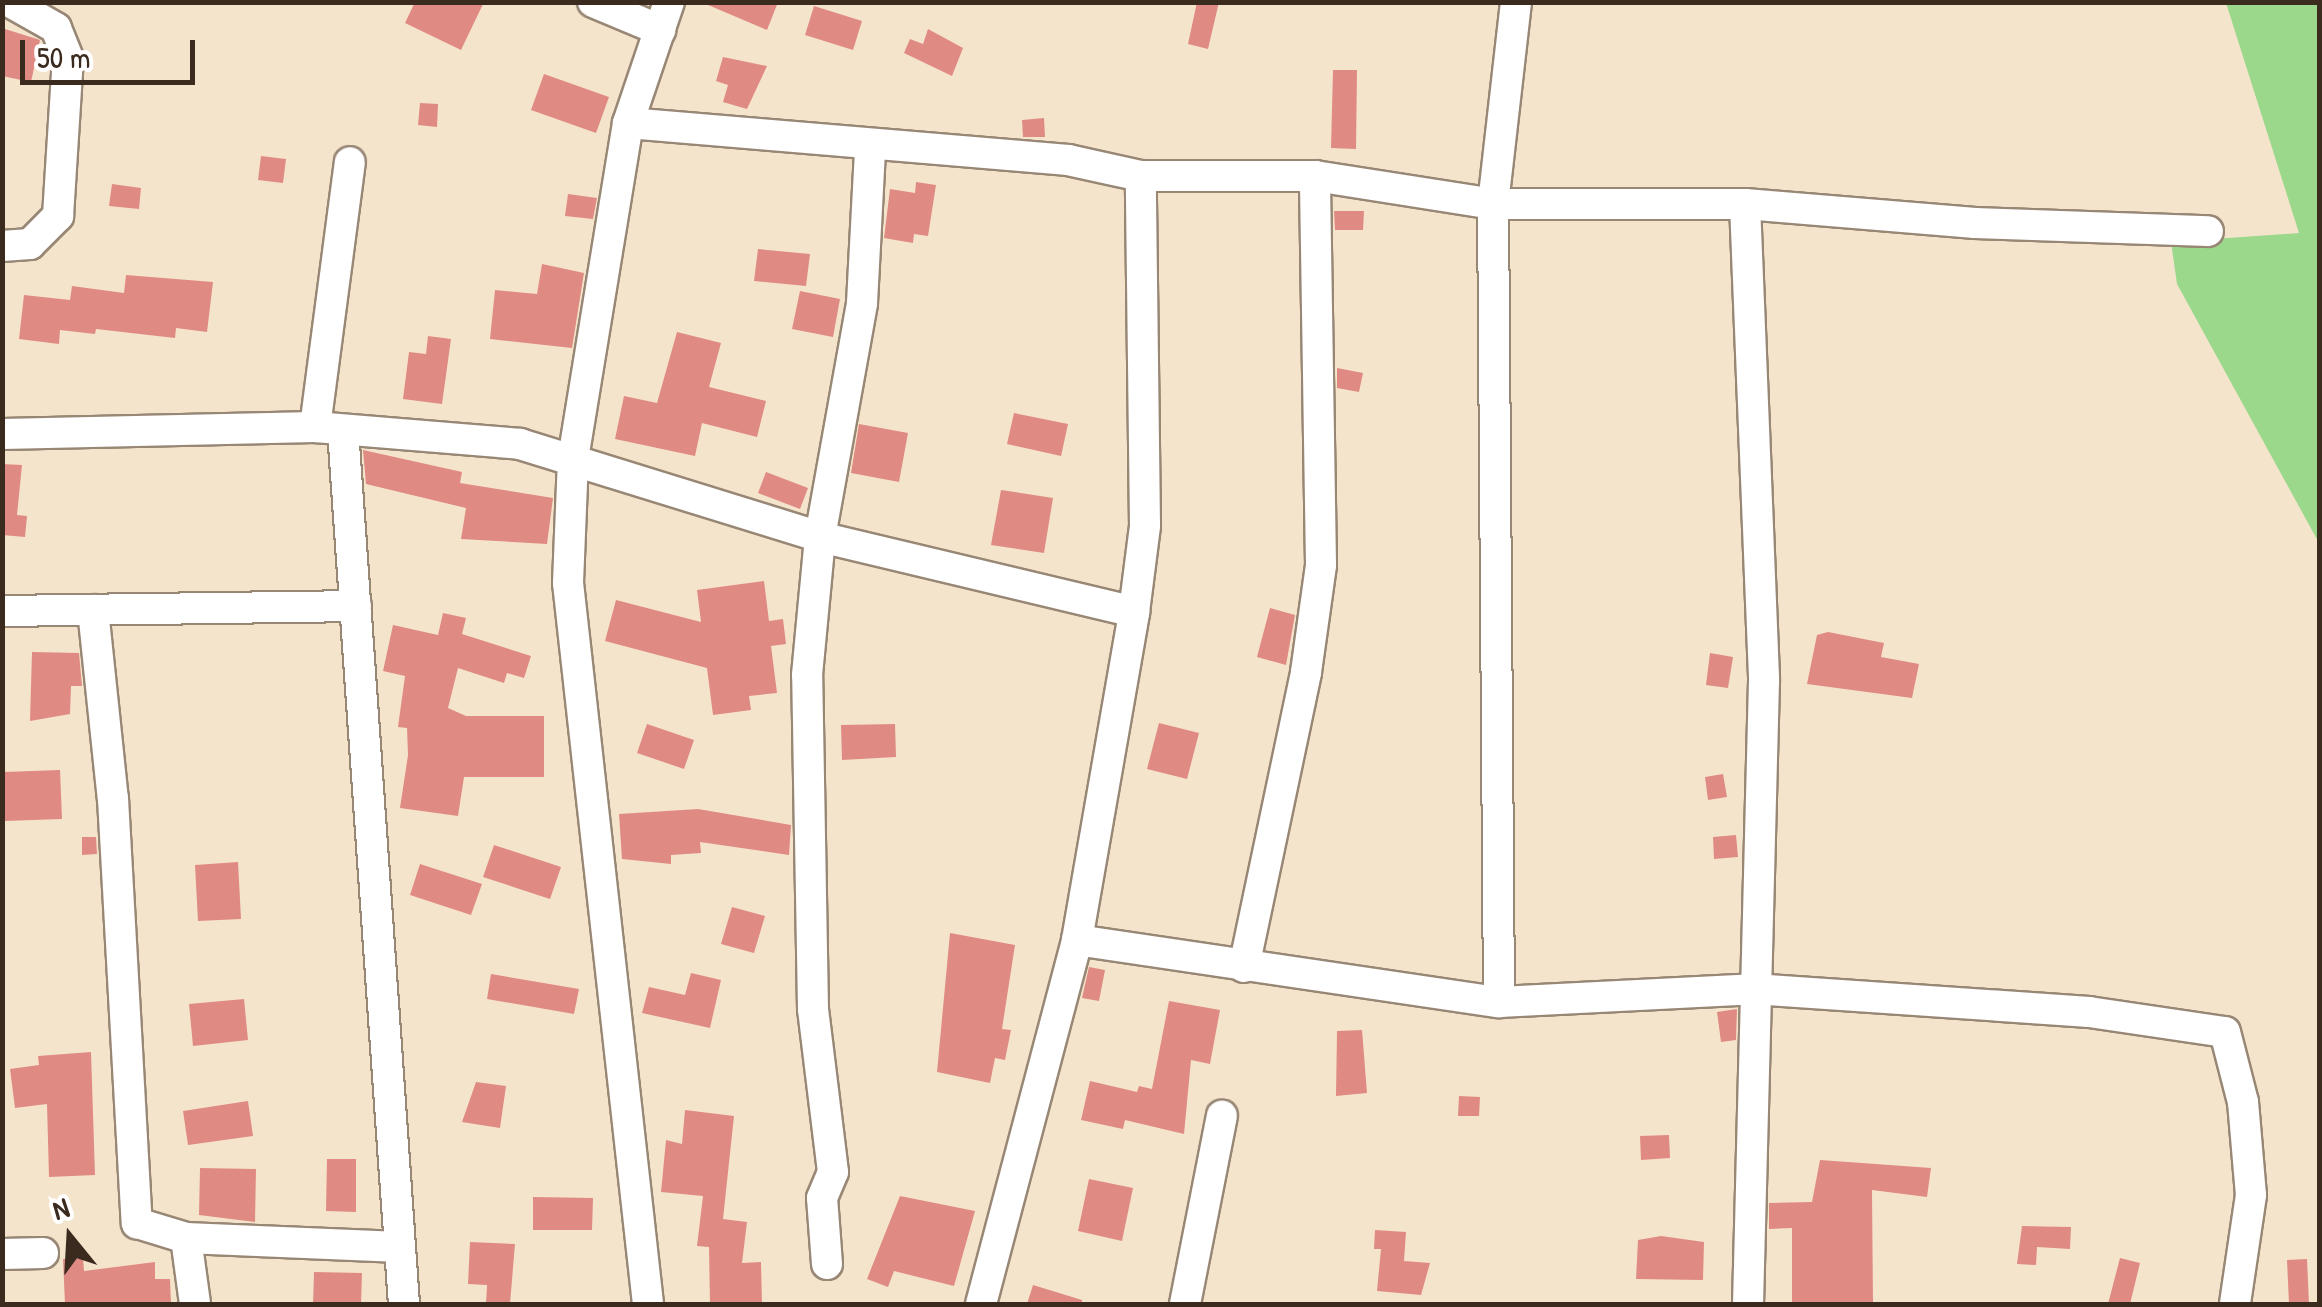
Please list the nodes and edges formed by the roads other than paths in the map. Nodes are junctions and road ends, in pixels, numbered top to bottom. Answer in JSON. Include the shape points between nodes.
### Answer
{"nodes":[{"id":1,"x":10,"y":2,"type":"edge"},
{"id":2,"x":593,"y":2,"type":"edge"},
{"id":3,"x":1516,"y":2,"type":"edge"},
{"id":4,"x":664,"y":16,"type":"edge"},
{"id":5,"x":628,"y":123,"type":"junction"},
{"id":6,"x":870,"y":148,"type":"junction"},
{"id":7,"x":350,"y":162,"type":"dead end"},
{"id":8,"x":1141,"y":176,"type":"junction"},
{"id":9,"x":1315,"y":176,"type":"junction"},
{"id":10,"x":1493,"y":204,"type":"junction"},
{"id":11,"x":1745,"y":204,"type":"junction"},
{"id":12,"x":2208,"y":231,"type":"dead end"},
{"id":13,"x":2,"y":246,"type":"edge"},
{"id":14,"x":329,"y":428,"type":"junction"},
{"id":15,"x":2,"y":434,"type":"edge"},
{"id":16,"x":573,"y":459,"type":"junction"},
{"id":17,"x":820,"y":537,"type":"junction"},
{"id":18,"x":356,"y":606,"type":"junction"},
{"id":19,"x":92,"y":610,"type":"junction"},
{"id":20,"x":2,"y":612,"type":"edge"},
{"id":21,"x":1134,"y":612,"type":"junction"},
{"id":22,"x":1077,"y":940,"type":"junction"},
{"id":23,"x":1244,"y":967,"type":"junction"},
{"id":24,"x":1754,"y":989,"type":"junction"},
{"id":25,"x":1499,"y":1002,"type":"junction"},
{"id":26,"x":1222,"y":1116,"type":"dead end"},
{"id":27,"x":186,"y":1238,"type":"junction"},
{"id":28,"x":400,"y":1246,"type":"junction"},
{"id":29,"x":42,"y":1252,"type":"dead end"},
{"id":30,"x":2,"y":1254,"type":"edge"},
{"id":31,"x":827,"y":1264,"type":"dead end"},
{"id":32,"x":195,"y":1304,"type":"edge"},
{"id":33,"x":404,"y":1304,"type":"edge"},
{"id":34,"x":648,"y":1304,"type":"edge"},
{"id":35,"x":981,"y":1304,"type":"edge"},
{"id":36,"x":1186,"y":1304,"type":"edge"},
{"id":37,"x":1748,"y":1304,"type":"edge"},
{"id":38,"x":2236,"y":1304,"type":"edge"}],
"edges":[{"from":1,"to":13,"type":"street","via":[[56,28],[68,58],[58,216],[30,244]]},
{"from":2,"to":4,"type":"street"},
{"from":3,"to":10,"type":"street"},
{"from":4,"to":5,"type":"street"},
{"from":5,"to":6,"type":"street"},
{"from":5,"to":16,"type":"street"},
{"from":6,"to":8,"type":"street","via":[[1068,160]]},
{"from":6,"to":17,"type":"street","via":[[862,303]]},
{"from":7,"to":14,"type":"street"},
{"from":8,"to":9,"type":"street"},
{"from":8,"to":21,"type":"street","via":[[1145,526]]},
{"from":9,"to":10,"type":"street"},
{"from":9,"to":23,"type":"street","via":[[1321,565],[1306,672]]},
{"from":10,"to":11,"type":"street"},
{"from":10,"to":25,"type":"street"},
{"from":11,"to":12,"type":"street","via":[[1975,223]]},
{"from":11,"to":24,"type":"street","via":[[1764,681]]},
{"from":14,"to":15,"type":"street"},
{"from":14,"to":16,"type":"street","via":[[469,437]]},
{"from":14,"to":18,"type":"street"},
{"from":16,"to":17,"type":"street"},
{"from":16,"to":34,"type":"street","via":[[568,584]]},
{"from":17,"to":21,"type":"street"},
{"from":17,"to":31,"type":"street","via":[[807,675],[808,806],[813,1008],[833,1172],[822,1198]]},
{"from":18,"to":19,"type":"street"},
{"from":18,"to":28,"type":"street"},
{"from":19,"to":20,"type":"street"},
{"from":19,"to":27,"type":"street","via":[[113,799],[137,1223]]},
{"from":21,"to":22,"type":"street"},
{"from":22,"to":23,"type":"street"},
{"from":22,"to":35,"type":"street"},
{"from":23,"to":25,"type":"street"},
{"from":24,"to":25,"type":"street"},
{"from":24,"to":37,"type":"street"},
{"from":24,"to":38,"type":"street","via":[[2089,1012],[2225,1032],[2243,1102],[2250,1195]]},
{"from":26,"to":36,"type":"street"},
{"from":27,"to":28,"type":"street"},
{"from":27,"to":32,"type":"street"},
{"from":28,"to":33,"type":"street"},
{"from":29,"to":30,"type":"street"}]}
